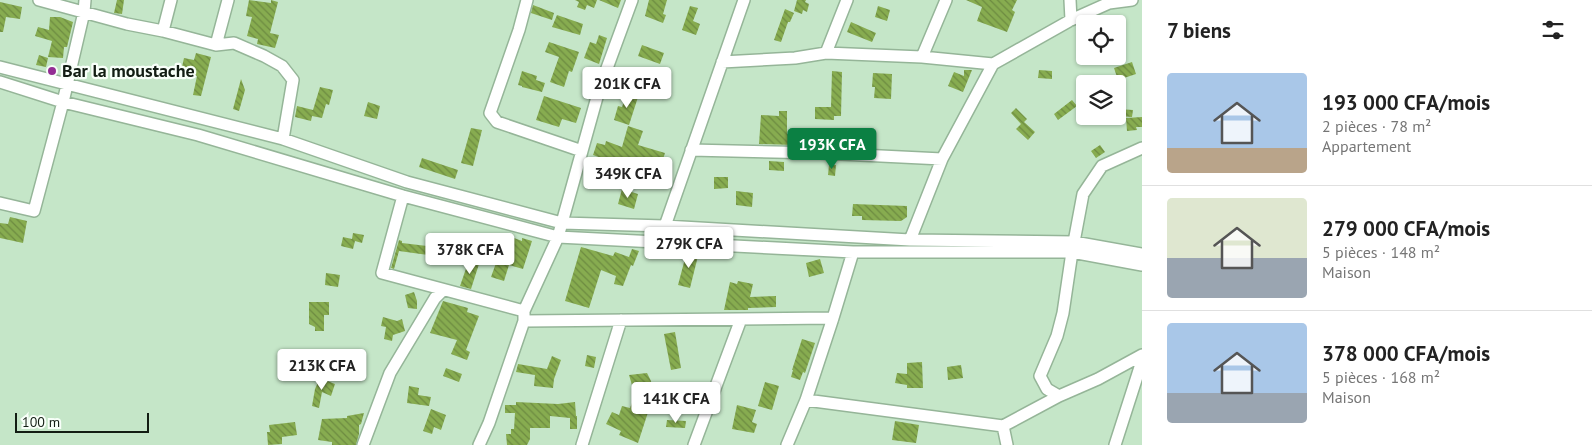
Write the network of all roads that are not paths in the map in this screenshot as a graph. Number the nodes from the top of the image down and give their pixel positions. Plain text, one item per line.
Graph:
1 (39, 0) edge
2 (171, 0) edge
3 (228, 0) edge
4 (527, 0) edge
5 (632, 0) edge
6 (744, 0) edge
7 (847, 0) edge
8 (946, 0) edge
9 (1070, 0) edge
10 (1132, 0) edge
11 (84, 6) edge
12 (1071, 20) junction
13 (163, 31) junction
14 (216, 45) junction
15 (826, 53) junction
16 (922, 57) junction
17 (722, 62) junction
18 (993, 64) junction
19 (0, 67) edge
20 (0, 82) edge
21 (67, 85) junction
22 (63, 102) junction
23 (283, 139) junction
24 (1142, 148) edge
25 (691, 150) junction
26 (582, 151) junction
27 (942, 159) junction
28 (403, 196) junction
29 (0, 203) edge
30 (562, 223) junction
31 (665, 226) junction
32 (558, 237) junction
33 (910, 240) junction
34 (1073, 247) junction
35 (853, 252) junction
36 (1142, 254) edge
37 (1142, 265) edge
38 (443, 290) junction
39 (524, 316) junction
40 (834, 318) junction
41 (741, 319) junction
42 (621, 320) junction
43 (1142, 355) edge
44 (1142, 361) edge
45 (1059, 396) junction
46 (806, 400) junction
47 (1004, 426) junction
48 (363, 445) edge
49 (479, 445) edge
50 (582, 445) edge
51 (694, 445) edge
52 (787, 445) edge
53 (1007, 445) edge
54 (1115, 445) edge

1 - 11 street
2 - 13 street
3 - 14 street
4 - 26 street
5 - 26 street
6 - 17 street
7 - 15 street
8 - 16 street
9 - 12 street
10 - 12 street
11 - 13 street
11 - 21 street
12 - 18 street
13 - 14 street
14 - 23 street
15 - 16 street
15 - 17 street
16 - 18 street
17 - 25 street
18 - 27 street
19 - 21 street
20 - 22 street
21 - 22 street
21 - 23 street
22 - 28 street
22 - 29 street
23 - 30 street
24 - 34 street
25 - 27 street
25 - 31 street
26 - 30 street
27 - 33 street
28 - 32 street
28 - 38 street
30 - 31 street
30 - 32 street
31 - 33 street
32 - 35 street
32 - 39 street
33 - 34 street
34 - 35 street
34 - 36 street
34 - 37 street
34 - 45 street
35 - 40 street
38 - 39 street
38 - 48 street
39 - 42 street
39 - 49 street
40 - 41 street
40 - 46 street
41 - 42 street
41 - 51 street
42 - 50 street
43 - 45 street
44 - 54 street
45 - 47 street
46 - 47 street
46 - 52 street
47 - 53 street

